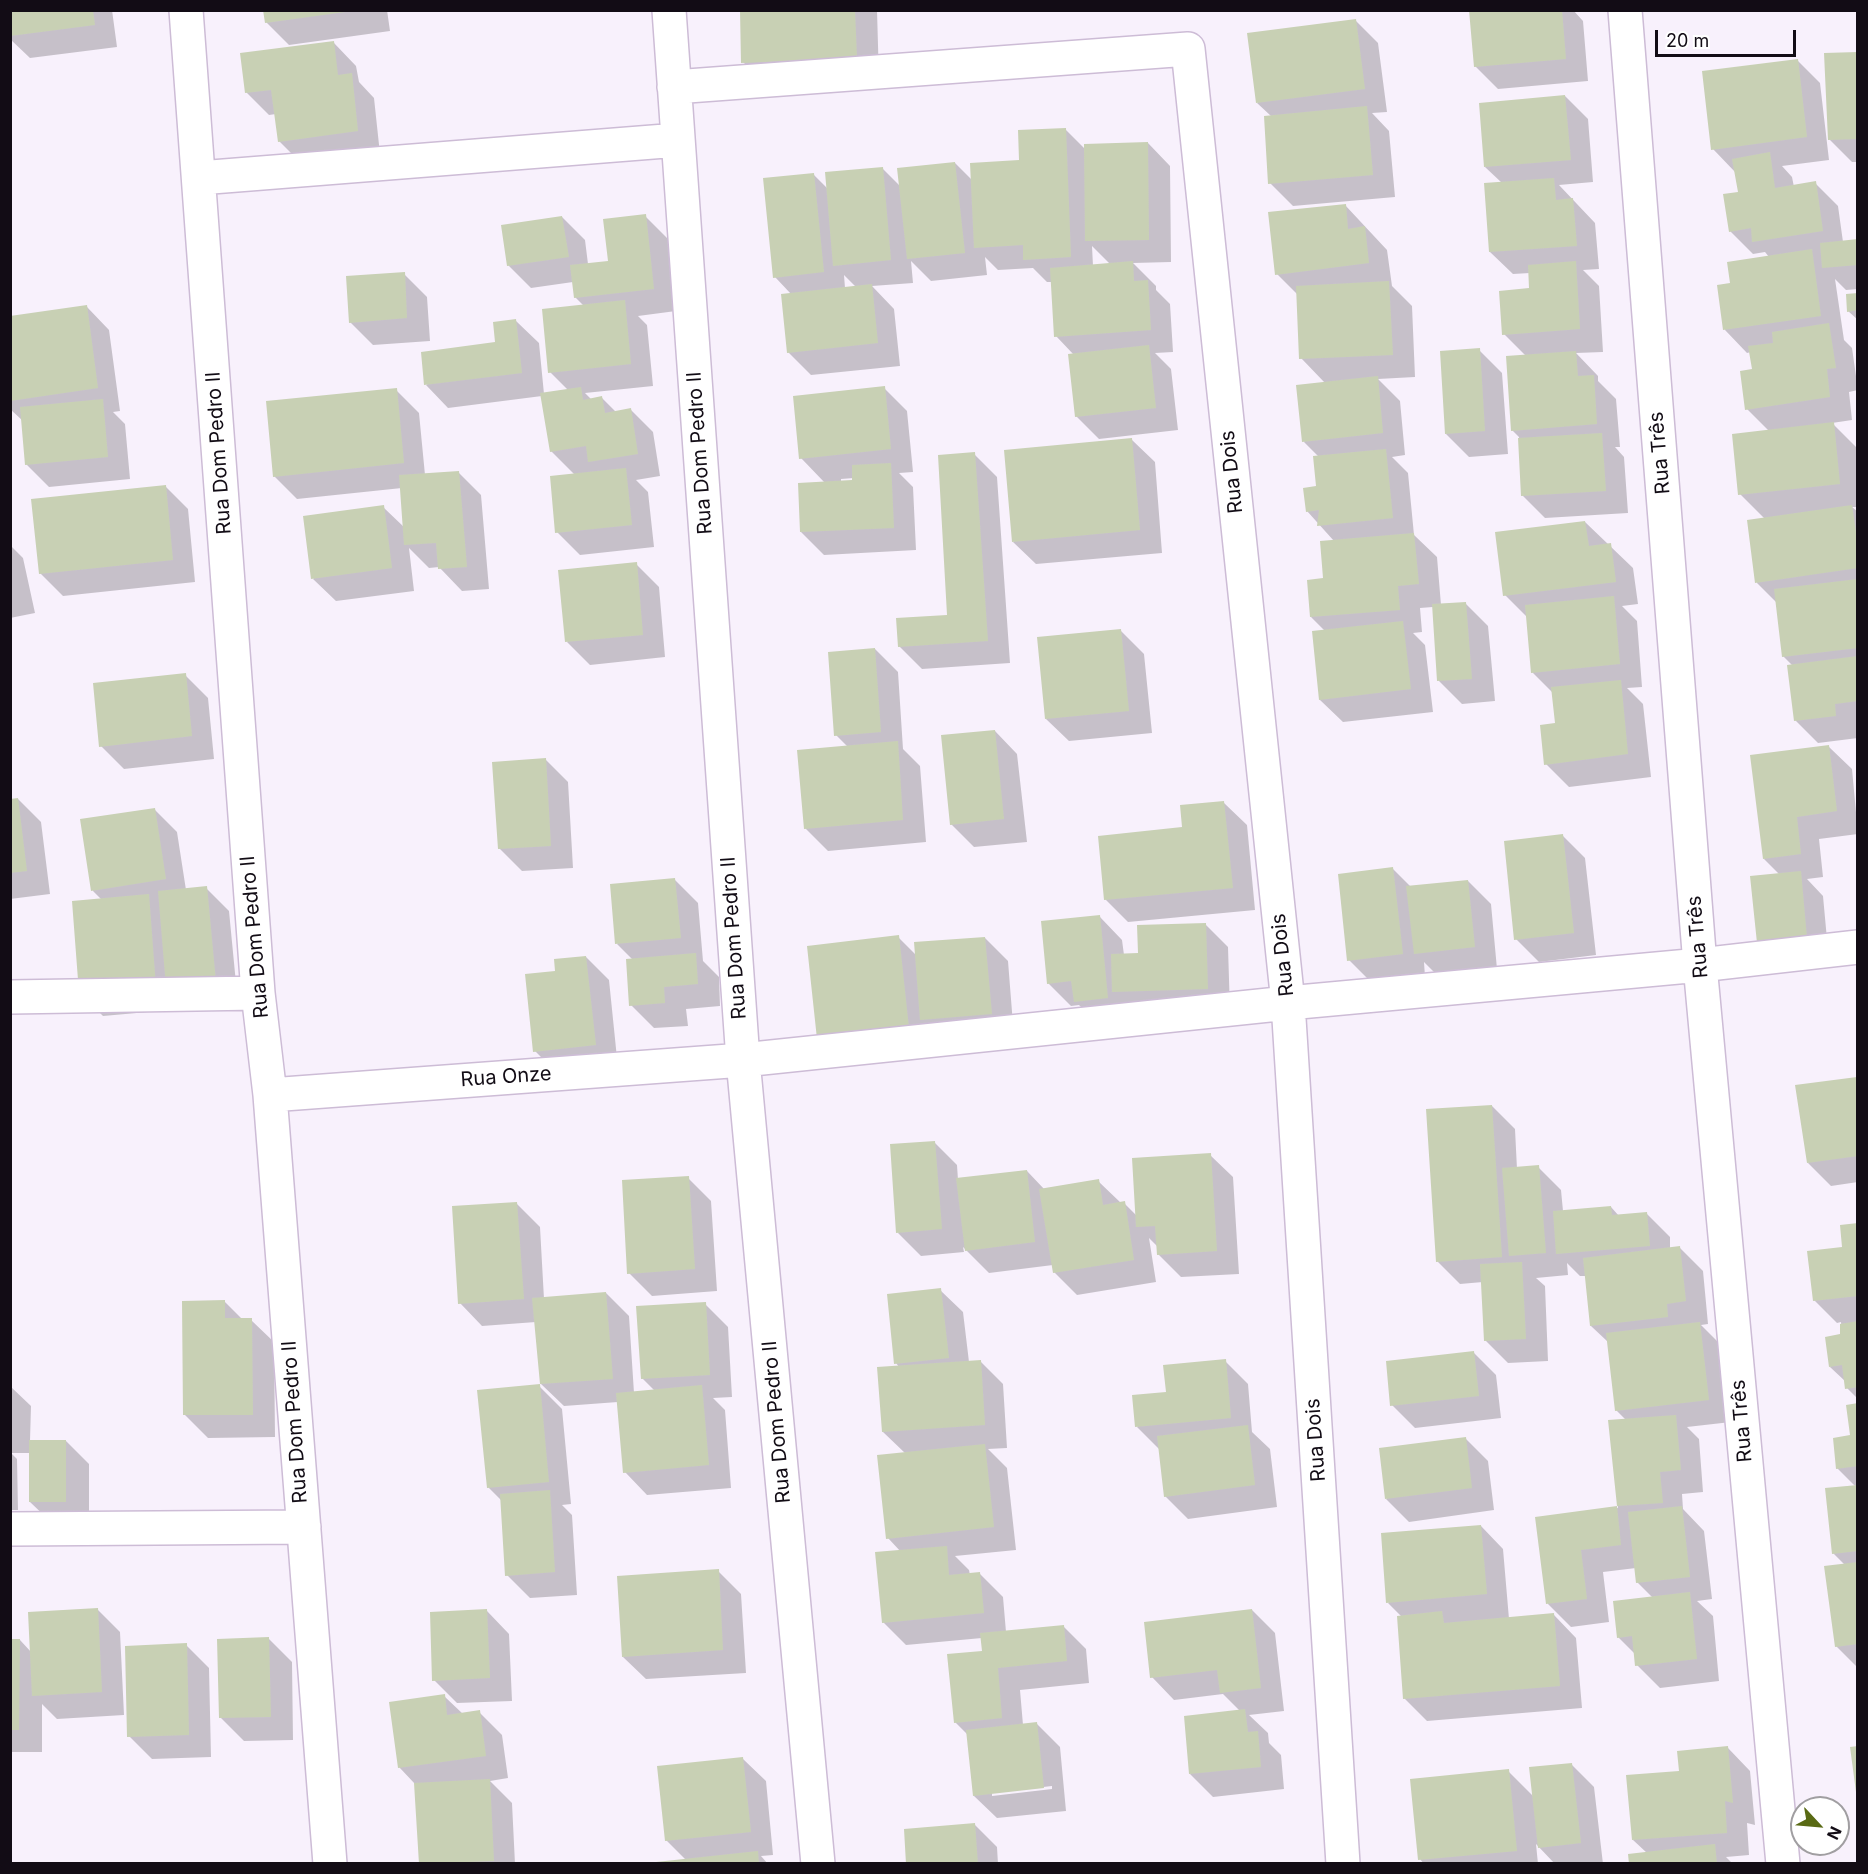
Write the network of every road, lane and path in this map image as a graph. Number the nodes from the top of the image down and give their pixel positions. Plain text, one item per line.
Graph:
1 (186, 10) edge
2 (669, 10) edge
3 (1625, 10) edge
4 (674, 87) junction
5 (678, 140) junction
6 (199, 178) junction
7 (1857, 947) edge
8 (1700, 965) junction
9 (258, 993) junction
10 (10, 997) edge
11 (1288, 1003) junction
12 (743, 1060) junction
13 (270, 1095) junction
14 (304, 1527) junction
15 (10, 1529) edge
16 (330, 1863) edge
17 (818, 1863) edge
18 (1343, 1863) edge
19 (1783, 1863) edge

1 - 6 street, Rua Dom Pedro II
2 - 4 street, Rua Dom Pedro II
3 - 8 street, Rua Três
4 - 5 street, Rua Dom Pedro II
4 - 11 street, Rua Dois
5 - 6 street
5 - 12 street, Rua Dom Pedro II
6 - 9 street, Rua Dom Pedro II
7 - 8 street, Rua Onze
8 - 11 street, Rua Onze
8 - 19 street, Rua Três
9 - 10 street
9 - 13 street, Rua Dom Pedro II
11 - 12 street, Rua Onze
11 - 18 street, Rua Dois
12 - 13 street, Rua Onze
12 - 17 street, Rua Dom Pedro II
13 - 14 street, Rua Dom Pedro II
14 - 15 street
14 - 16 street, Rua Dom Pedro II

